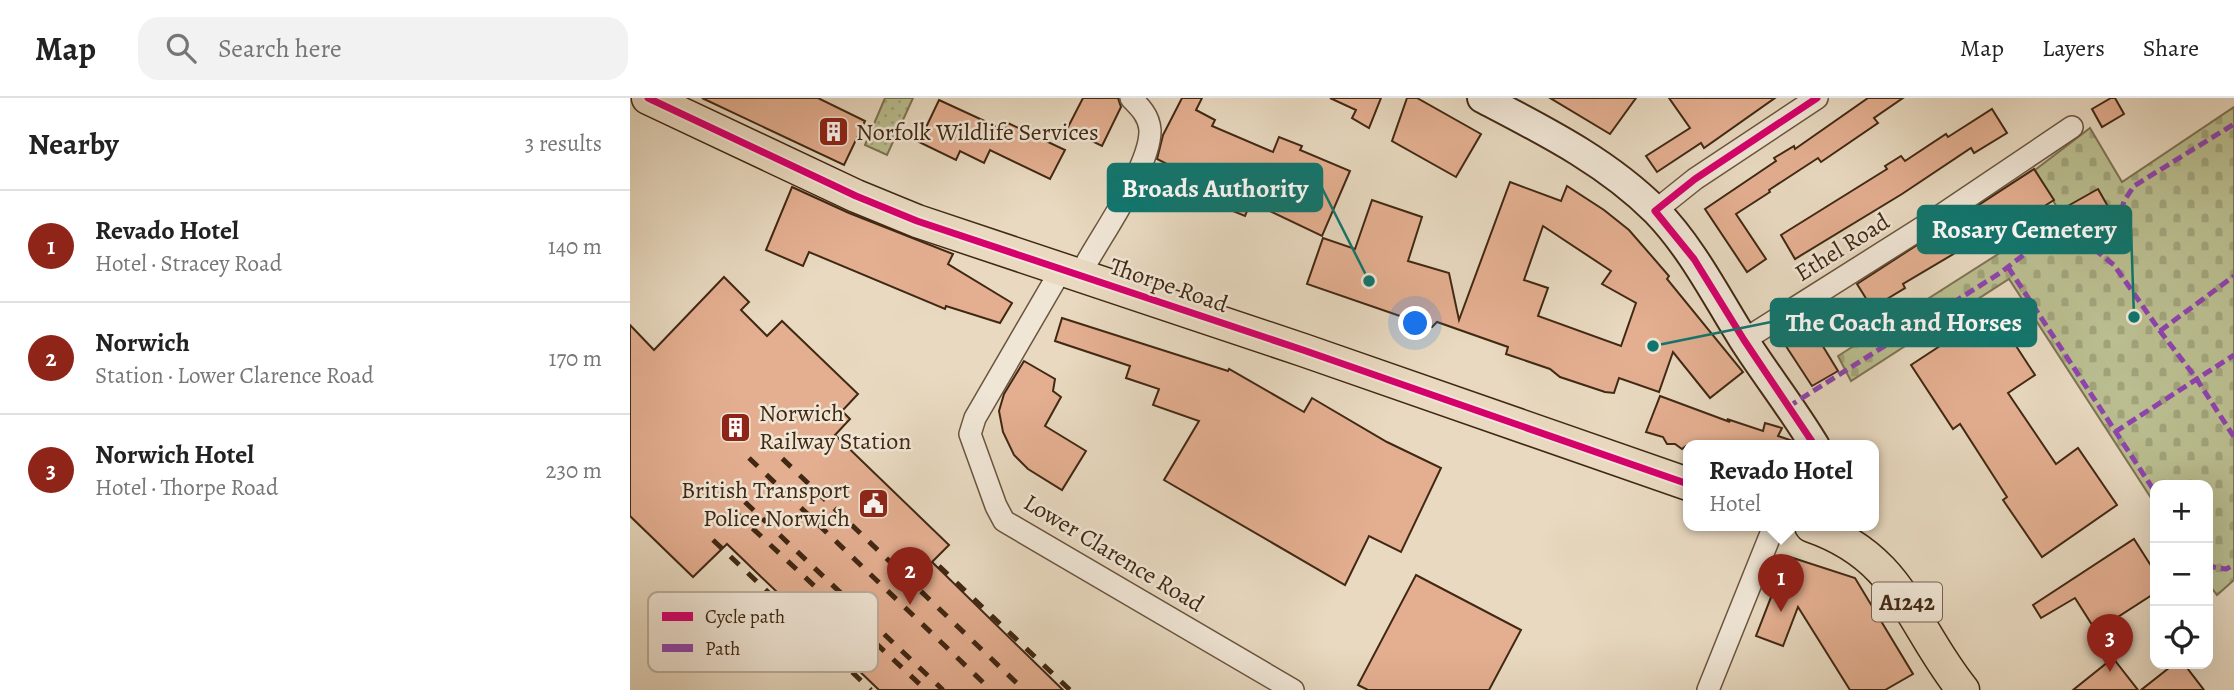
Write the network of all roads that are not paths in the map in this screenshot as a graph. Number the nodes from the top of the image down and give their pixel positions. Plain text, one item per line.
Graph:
1 (648, 98) edge
2 (1131, 98) edge
3 (1482, 98) edge
4 (1817, 98) edge
5 (2072, 127) dead end
6 (1656, 211) junction
7 (1072, 273) junction
8 (1744, 340) junction
9 (1811, 440) edge
10 (1683, 482) edge
11 (1772, 531) edge
12 (1829, 531) edge
13 (1293, 690) edge
14 (1707, 690) edge
15 (1963, 690) edge

1 - 7 main road, Thorpe Road
2 - 7 street
3 - 6 street
4 - 6 street
5 - 8 street, Ethel Road
6 - 8 street
7 - 10 main road, Thorpe Road
7 - 13 street, Lower Clarence Road
8 - 9 street
11 - 14 street
12 - 15 main road, A1242

